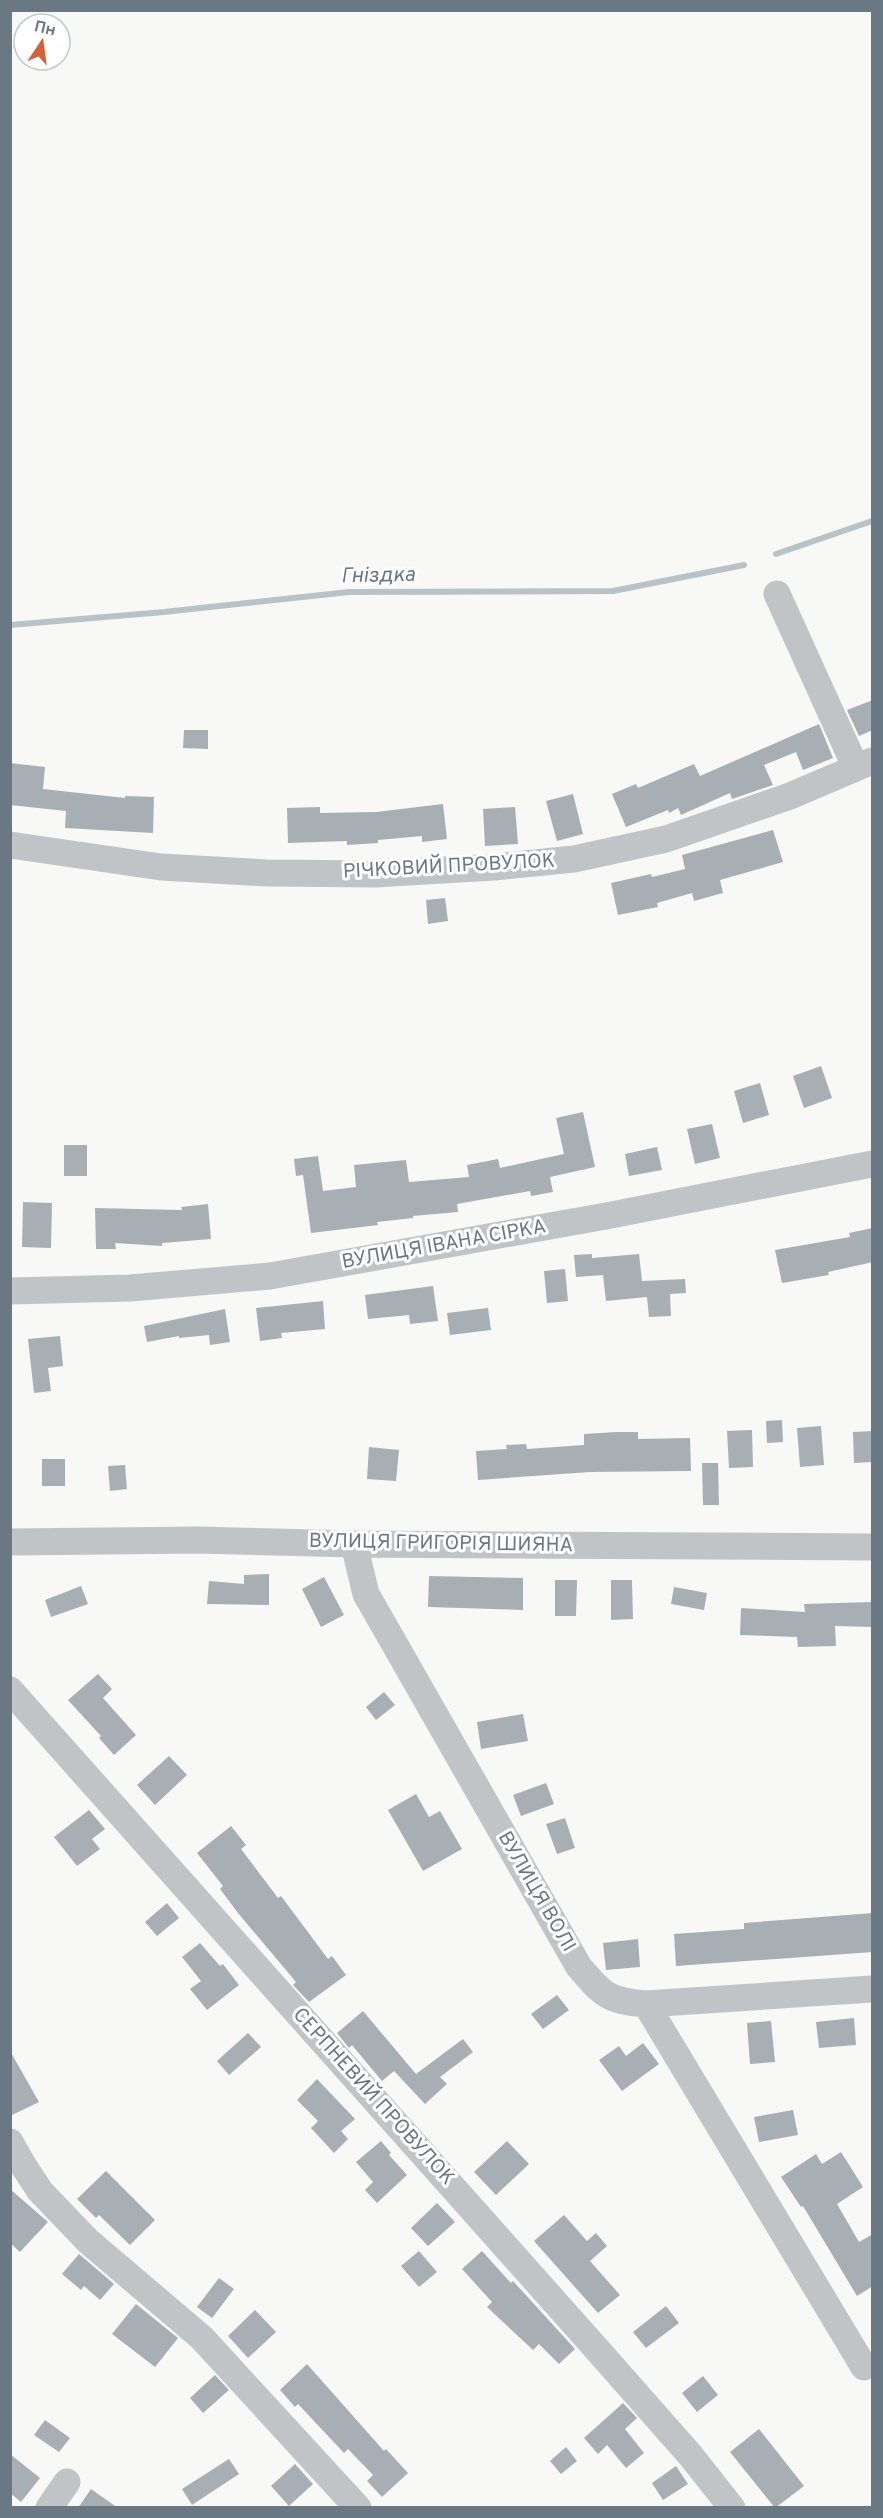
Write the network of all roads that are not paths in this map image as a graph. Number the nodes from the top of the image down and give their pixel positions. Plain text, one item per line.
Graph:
1 (777, 594) dead end
2 (864, 764) edge
3 (10, 845) edge
4 (873, 1164) edge
5 (10, 1292) edge
6 (10, 1542) edge
7 (354, 1544) junction
8 (873, 1547) edge
9 (10, 1690) edge
10 (873, 1989) edge
11 (646, 2004) junction
12 (10, 2142) edge
13 (864, 2367) dead end
14 (68, 2482) dead end
15 (49, 2508) edge
16 (358, 2508) edge
17 (732, 2508) edge

1 - 2 street
2 - 3 street, РІЧКОВИЙ ПРОВУЛОК
4 - 5 street, ВУЛИЦЯ ІВАНА СІРКА
6 - 7 street, ВУЛИЦЯ ГРИГОРІЯ ШИЯНА
7 - 8 street, ВУЛИЦЯ ГРИГОРІЯ ШИЯНА
7 - 11 street, ВУЛИЦЯ ВОЛІ
9 - 17 street, СЕРПНЕВИЙ ПРОВУЛОК
10 - 11 street, ВУЛИЦЯ ВОЛІ
11 - 13 street
12 - 16 street
14 - 15 street

